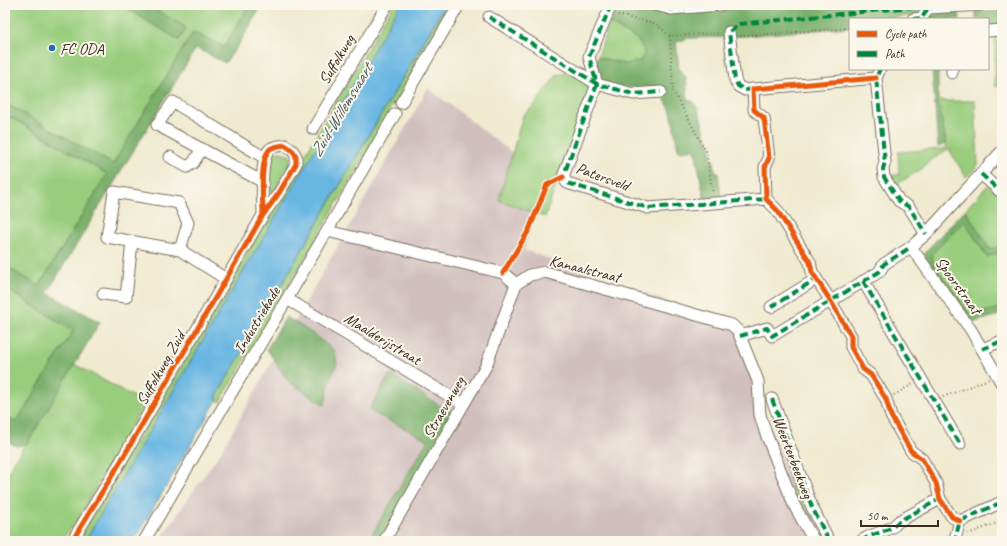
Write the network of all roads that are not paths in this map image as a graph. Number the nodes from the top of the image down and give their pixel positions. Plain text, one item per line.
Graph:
1 (387, 5) edge
2 (460, 5) edge
3 (611, 5) edge
4 (655, 5) edge
5 (720, 5) edge
6 (983, 5) edge
7 (927, 6) edge
8 (489, 17) dead end
9 (922, 18) edge
10 (1002, 30) edge
11 (989, 31) edge
12 (729, 32) dead end
13 (878, 74) edge
14 (596, 84) junction
15 (753, 89) junction
16 (661, 92) road end
17 (401, 103) dead end
18 (395, 114) dead end
19 (313, 129) dead end
20 (202, 149) junction
21 (1002, 151) edge
22 (170, 157) dead end
23 (265, 158) junction
24 (981, 174) junction
25 (263, 182) junction
26 (1002, 193) edge
27 (766, 199) junction
28 (263, 215) junction
29 (327, 231) junction
30 (926, 234) junction
31 (132, 242) junction
32 (911, 247) junction
33 (180, 250) junction
34 (226, 279) junction
35 (816, 279) junction
36 (863, 281) junction
37 (516, 284) junction
38 (103, 294) dead end
39 (287, 299) junction
40 (830, 300) junction
41 (771, 307) dead end
42 (740, 336) junction
43 (1002, 341) edge
44 (982, 349) junction
45 (1000, 380) edge
46 (772, 399) dead end
47 (463, 404) junction
48 (960, 444) dead end
49 (940, 499) junction
50 (1002, 502) edge
51 (960, 521) junction
52 (953, 540) edge
53 (72, 541) edge
54 (144, 541) edge
55 (384, 541) edge
56 (814, 541) edge
57 (829, 541) edge
58 (861, 541) edge

1 - 19 street, Suffolkweg
2 - 17 street
3 - 14 street
4 - 5 street
6 - 7 street
7 - 9 street
8 - 14 street
10 - 11 street
12 - 15 street
13 - 15 street
13 - 30 street
14 - 16 street
14 - 27 street, Patersveld
15 - 27 street
18 - 29 street, Industriekade
20 - 22 street
20 - 23 street
20 - 25 street
21 - 24 street
23 - 25 street
23 - 28 street, Suffolkweg Zuid
24 - 26 street
24 - 30 street
25 - 28 street
27 - 35 street
28 - 34 street, Suffolkweg Zuid
29 - 37 street
29 - 39 street, Industriekade
30 - 32 street
31 - 33 street
31 - 33 street
31 - 38 street
32 - 36 street
32 - 44 street, Spoorstraat
33 - 34 street
34 - 53 street, Suffolkweg Zuid
35 - 40 street
35 - 41 street
36 - 40 street
36 - 48 street
37 - 42 street, Kanaalstraat
37 - 47 street, Straevenweg
39 - 47 street, Maalderijstraat
39 - 54 street, Industriekade
40 - 42 street
40 - 49 street
42 - 56 street, Weerterbeekweg
43 - 44 street
44 - 45 street, Spoorstraat
46 - 57 street
47 - 55 street, Straevenweg
49 - 51 street
49 - 58 street
50 - 51 street
51 - 52 street

